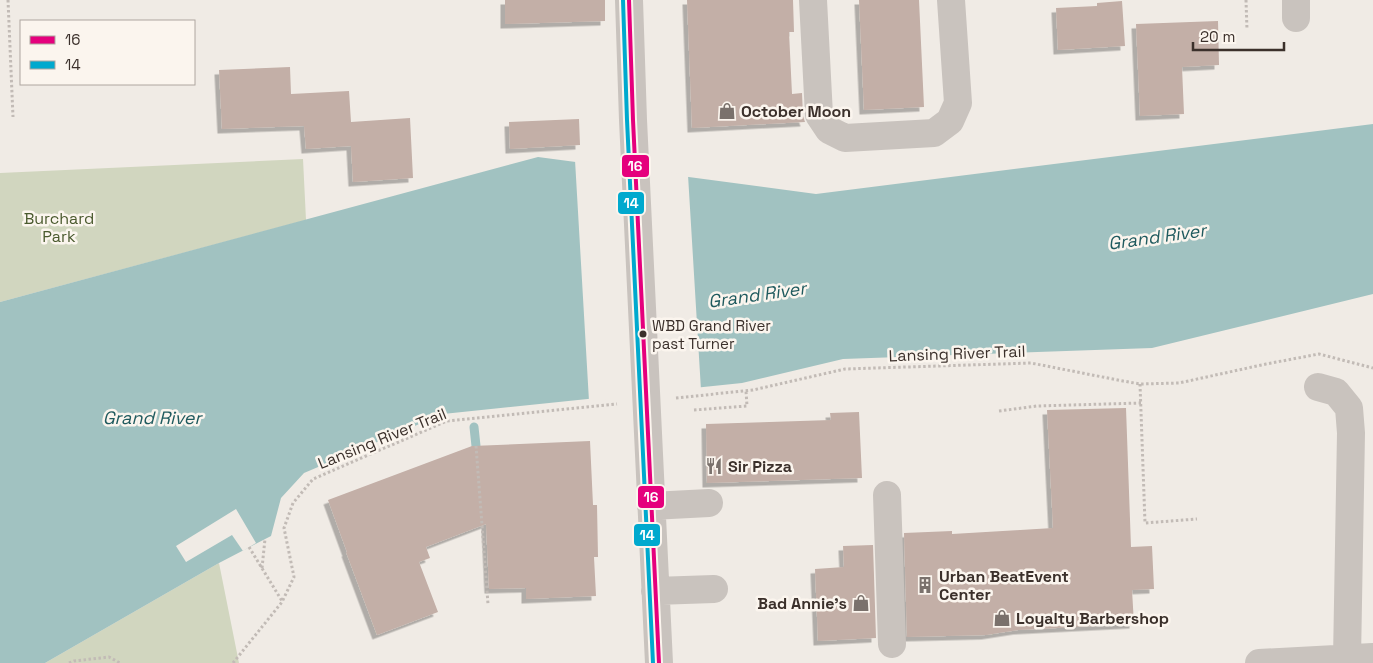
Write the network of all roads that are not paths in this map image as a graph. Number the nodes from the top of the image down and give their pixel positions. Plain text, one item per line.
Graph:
1 (629, 0) edge
2 (813, 0) edge
3 (951, 0) edge
4 (1318, 387) dead end
5 (1361, 476) edge
6 (651, 494) junction
7 (887, 495) dead end
8 (709, 503) dead end
9 (714, 589) dead end
10 (655, 591) junction
11 (892, 644) dead end
12 (1360, 658) edge
13 (658, 663) edge
14 (1259, 663) edge

1 - 6 street
2 - 3 street
4 - 5 street
5 - 12 street
6 - 8 street
6 - 10 street
7 - 11 street
9 - 10 street
10 - 13 street
12 - 14 street

